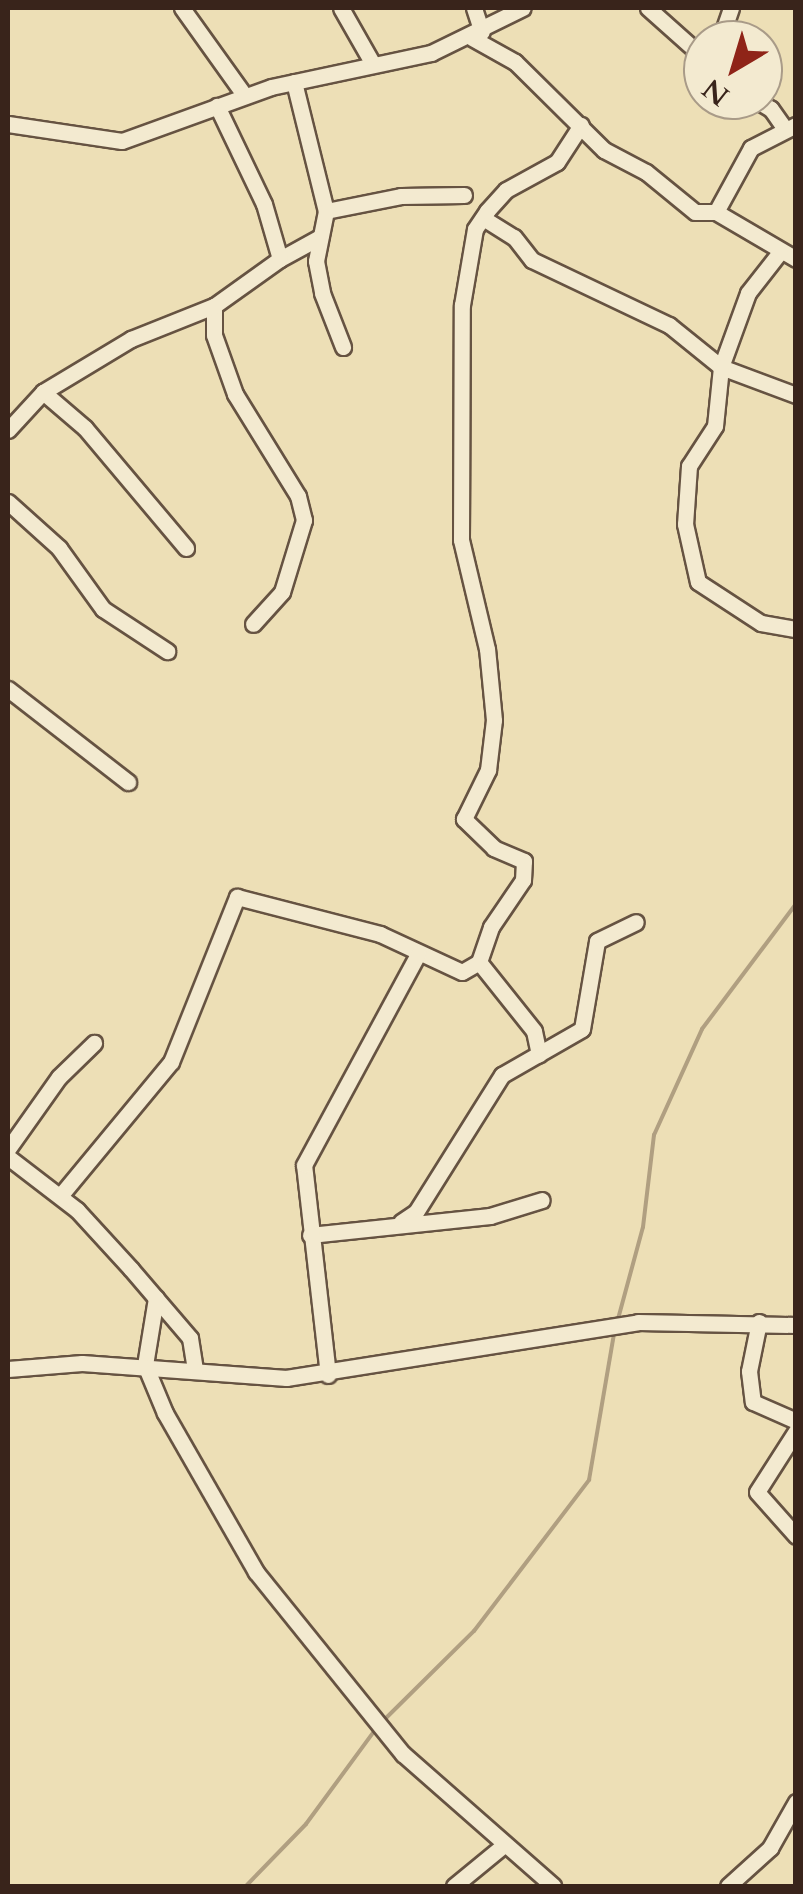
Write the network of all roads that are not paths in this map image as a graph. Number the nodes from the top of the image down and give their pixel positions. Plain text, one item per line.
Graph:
1 (182, 8) edge
2 (341, 8) edge
3 (474, 8) edge
4 (523, 8) edge
5 (648, 8) edge
6 (486, 35) junction
7 (683, 39) edge
8 (372, 64) junction
9 (294, 82) junction
10 (245, 96) junction
11 (217, 106) junction
12 (8, 124) edge
13 (582, 125) junction
14 (790, 127) edge
15 (464, 195) dead end
16 (326, 211) junction
17 (716, 212) junction
18 (483, 218) junction
19 (320, 238) junction
20 (788, 256) edge
21 (280, 259) junction
22 (214, 306) junction
23 (343, 347) dead end
24 (720, 366) junction
25 (44, 392) junction
26 (796, 396) edge
27 (8, 430) edge
28 (8, 502) edge
29 (186, 548) dead end
30 (253, 624) dead end
31 (796, 628) edge
32 (166, 651) dead end
33 (8, 689) edge
34 (128, 782) dead end
35 (636, 922) dead end
36 (418, 954) junction
37 (479, 962) junction
38 (94, 1043) dead end
39 (539, 1054) junction
40 (8, 1149) edge
41 (8, 1157) edge
42 (60, 1196) junction
43 (542, 1200) dead end
44 (401, 1222) junction
45 (310, 1235) junction
46 (156, 1298) junction
47 (759, 1322) junction
48 (796, 1325) edge
49 (145, 1365) junction
50 (8, 1369) edge
51 (195, 1371) junction
52 (328, 1375) junction
53 (796, 1421) edge
54 (796, 1431) edge
55 (796, 1536) edge
56 (796, 1802) edge
57 (504, 1844) junction
58 (454, 1886) edge
59 (553, 1886) edge
60 (728, 1886) edge

1 - 10 street
2 - 8 street
3 - 6 street
4 - 6 street
5 - 7 street
6 - 8 street
6 - 13 street
8 - 9 street
9 - 10 street
9 - 16 street
10 - 11 street
11 - 12 street
11 - 21 street
13 - 17 street
13 - 18 street
14 - 17 street
15 - 16 street
16 - 19 street
17 - 20 street
18 - 24 street
18 - 37 street
19 - 21 street
19 - 23 street
20 - 24 street
21 - 22 street
22 - 25 street
22 - 30 street
24 - 26 street
24 - 31 street
25 - 27 street
25 - 29 street
28 - 32 street
33 - 34 street
35 - 39 street
36 - 37 street
36 - 42 street
36 - 45 street
37 - 39 street
38 - 40 street
39 - 44 street
41 - 42 street
42 - 46 street
43 - 44 street
44 - 45 street
45 - 52 street
46 - 49 street
46 - 51 street
47 - 48 street
47 - 52 street
47 - 53 street
49 - 50 street
49 - 51 street
49 - 57 street
51 - 52 street
54 - 55 street
56 - 60 street
57 - 58 street
57 - 59 street

